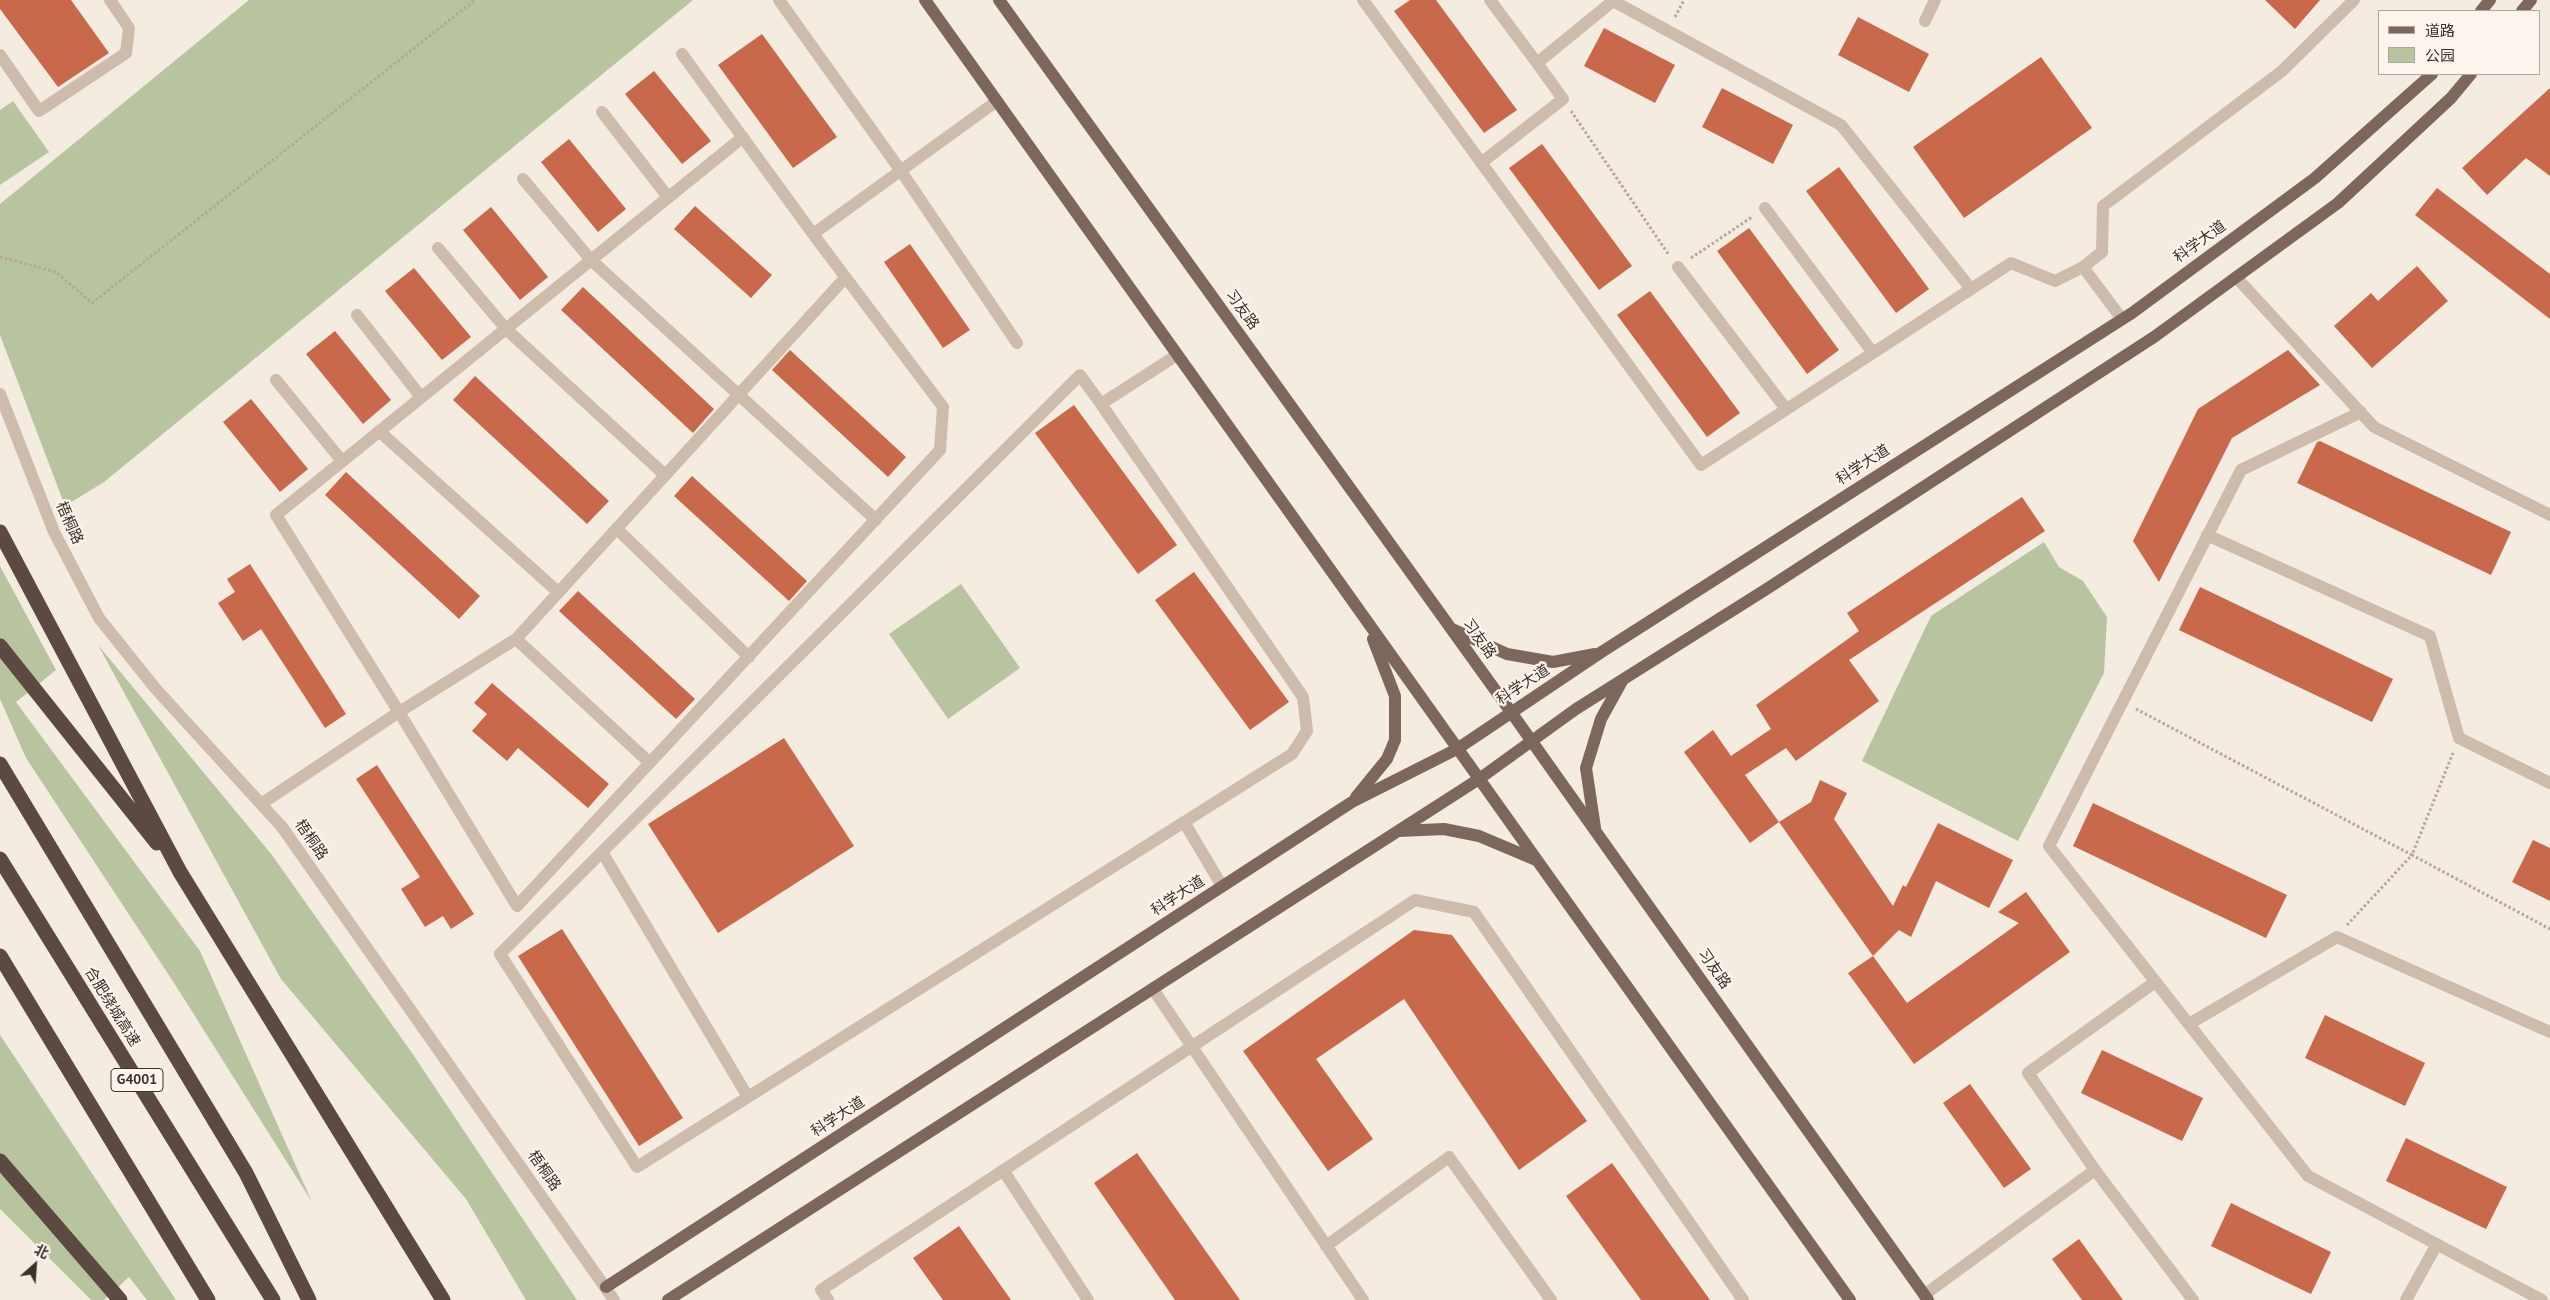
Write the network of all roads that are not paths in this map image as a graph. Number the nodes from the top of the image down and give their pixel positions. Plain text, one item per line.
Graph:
1 (110, 0) edge
2 (779, 0) edge
3 (925, 0) edge
4 (999, 0) edge
5 (1363, 0) edge
6 (1490, 0) edge
7 (1935, 0) edge
8 (2354, 0) edge
9 (2490, 0) edge
10 (2531, 0) edge
11 (2482, 10) edge
12 (2523, 10) edge
13 (1925, 21) dead end
14 (682, 54) dead end
15 (0, 55) edge
16 (1537, 62) junction
17 (2431, 75) edge
18 (2470, 75) edge
19 (997, 101) junction
20 (602, 112) dead end
21 (742, 138) junction
22 (1481, 163) junction
23 (901, 171) junction
24 (523, 180) dead end
25 (668, 197) junction
26 (1765, 208) road end
27 (813, 234) junction
28 (438, 248) dead end
29 (591, 260) junction
30 (1678, 267) road end
31 (2083, 267) junction
32 (845, 278) junction
33 (2236, 278) junction
34 (1971, 289) junction
35 (357, 314) dead end
36 (2122, 318) junction
37 (506, 329) junction
38 (1017, 343) dead end
39 (1873, 353) junction
40 (1177, 355) junction
41 (276, 380) dead end
42 (0, 394) edge
43 (739, 394) junction
44 (421, 397) junction
45 (1100, 404) junction
46 (1786, 409) junction
47 (2360, 412) junction
48 (379, 431) junction
49 (342, 461) junction
50 (665, 475) junction
51 (2550, 515) edge
52 (876, 520) junction
53 (617, 529) junction
54 (0, 532) edge
55 (2207, 535) junction
56 (558, 592) junction
57 (1366, 620) junction
58 (1452, 629) junction
59 (516, 639) junction
60 (0, 646) edge
61 (1600, 654) junction
62 (749, 657) junction
63 (1624, 678) junction
64 (399, 712) junction
65 (1511, 712) junction
66 (1532, 742) junction
67 (1457, 749) junction
68 (650, 763) junction
69 (0, 764) edge
70 (1479, 779) junction
71 (2550, 782) edge
72 (1352, 802) junction
73 (261, 804) junction
74 (1184, 822) junction
75 (1596, 830) junction
76 (1399, 831) junction
77 (602, 852) junction
78 (0, 859) edge
79 (1536, 860) junction
80 (180, 872) junction
81 (1222, 886) junction
82 (0, 956) edge
83 (2155, 982) junction
84 (1153, 989) junction
85 (2189, 1024) junction
86 (2550, 1032) edge
87 (1192, 1047) junction
88 (748, 1097) junction
89 (0, 1161) edge
90 (1003, 1170) junction
91 (2095, 1170) junction
92 (2437, 1244) junction
93 (1326, 1246) junction
94 (606, 1287) junction
95 (1926, 1298) edge
96 (120, 1300) edge
97 (208, 1300) edge
98 (273, 1300) edge
99 (309, 1300) edge
100 (443, 1300) edge
101 (614, 1300) edge
102 (668, 1300) edge
103 (828, 1300) edge
104 (1088, 1300) edge
105 (1362, 1300) edge
106 (1551, 1300) edge
107 (1743, 1300) edge
108 (1850, 1300) edge
109 (2193, 1300) edge
110 (2406, 1300) edge
111 (2542, 1300) edge

1 - 15 street
2 - 23 street
3 - 19 main road
4 - 58 main road, 习友路
5 - 22 street
6 - 16 street
7 - 13 street
8 - 31 street
9 - 11 main road
10 - 12 main road
14 - 21 street
16 - 22 street
16 - 34 street
17 - 36 main road, 科学大道
18 - 33 main road
19 - 23 street
19 - 40 main road
20 - 25 street
21 - 25 street
21 - 27 street
22 - 46 street
23 - 27 street
23 - 38 street
24 - 29 street
25 - 29 street
26 - 39 street
27 - 32 street
28 - 37 street
29 - 37 street
29 - 43 street
30 - 46 street
31 - 34 street
31 - 36 street
32 - 43 street
32 - 52 street
33 - 47 street
33 - 63 main road
34 - 39 street
35 - 44 street
36 - 61 main road, 科学大道
37 - 44 street
37 - 50 street
39 - 46 street
40 - 45 street
40 - 57 main road
41 - 49 street
42 - 73 street, 梧桐路
43 - 50 street
43 - 52 street
44 - 48 street
45 - 74 street
45 - 77 street
47 - 51 street
47 - 55 street
48 - 49 street
48 - 56 street
49 - 64 street
50 - 53 street
52 - 62 street
53 - 56 street
53 - 62 street
54 - 80 highway
55 - 71 street
55 - 83 street
56 - 59 street
57 - 67 main road
57 - 72 main road
58 - 61 main road
58 - 65 main road, 习友路
59 - 64 street
59 - 68 street
60 - 80 highway
61 - 65 main road, 科学大道
62 - 68 street
63 - 66 main road
63 - 75 main road
64 - 68 street
64 - 73 street
65 - 66 main road, 习友路
65 - 67 main road, 科学大道
66 - 70 main road
66 - 75 main road, 习友路
67 - 70 main road
67 - 72 main road, 科学大道
69 - 99 highway
70 - 76 main road
70 - 79 main road
72 - 81 main road, 科学大道
73 - 94 street, 梧桐路
74 - 81 street
74 - 88 street
75 - 95 main road, 习友路
76 - 79 main road
76 - 84 main road
77 - 88 street
77 - 88 street
78 - 98 highway, 合肥绕城高速 / G4001
79 - 108 main road
80 - 100 highway
81 - 94 main road, 科学大道
82 - 97 highway
83 - 85 street
83 - 91 street
84 - 87 street
84 - 102 main road
85 - 86 street
85 - 92 street
87 - 90 street
87 - 93 street
87 - 107 street
89 - 96 highway
90 - 103 street
90 - 104 street
91 - 95 street
91 - 109 street
92 - 110 street
92 - 111 street
93 - 105 street
93 - 106 street
94 - 101 street, 梧桐路

